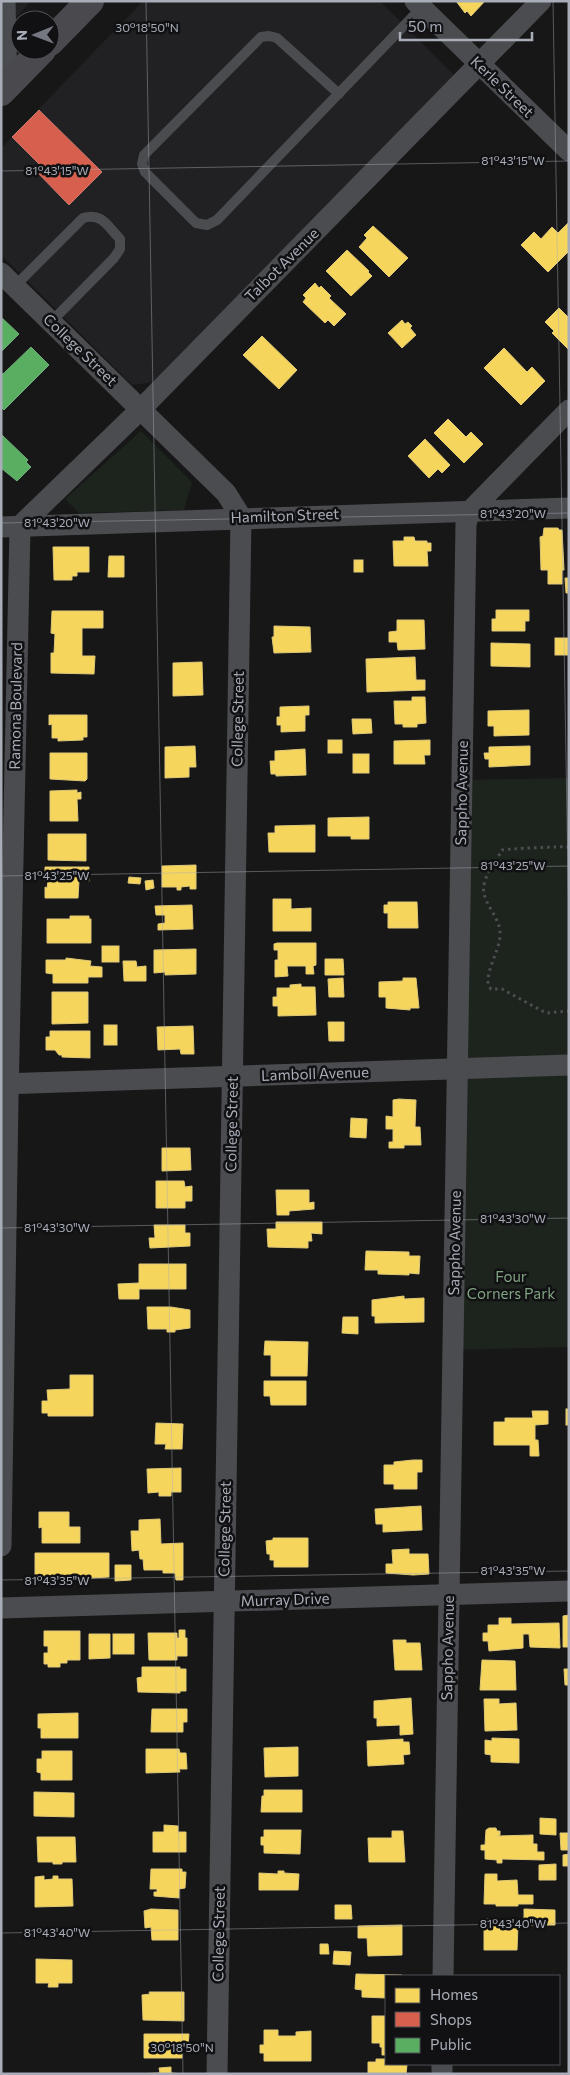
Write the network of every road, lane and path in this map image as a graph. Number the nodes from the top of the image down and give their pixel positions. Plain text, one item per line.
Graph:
1 (5, 1) edge
2 (90, 1) edge
3 (541, 1) edge
4 (418, 4) edge
5 (60, 32) edge
6 (32, 60) edge
7 (478, 64) junction
8 (4, 89) edge
9 (339, 94) junction
10 (569, 151) edge
11 (8, 279) edge
12 (51, 322) junction
13 (141, 409) junction
14 (569, 410) edge
15 (569, 508) edge
16 (470, 511) junction
17 (241, 517) junction
18 (10, 527) edge
19 (569, 847) edge
20 (569, 1011) edge
21 (569, 1065) edge
22 (458, 1069) junction
23 (233, 1077) junction
24 (5, 1084) edge
25 (1, 1546) edge
26 (569, 1591) edge
27 (449, 1594) junction
28 (224, 1602) junction
29 (1, 1608) edge
30 (444, 1975) edge
31 (217, 2074) edge

1 - 8 street
2 - 5 main road
3 - 7 street, Talbot Avenue
4 - 7 street, Kerle Street
4 - 9 lane
6 - 8 main road
7 - 10 street, Kerle Street
7 - 13 street, Talbot Avenue
9 - 9 lane
11 - 12 street, College Street
11 - 12 lane
12 - 13 street, College Street
13 - 17 street, College Street
13 - 18 street, Talbot Avenue
14 - 16 street
15 - 16 street, Hamilton Street
16 - 17 street, Hamilton Street
16 - 22 street, Sappho Avenue
17 - 18 street, Hamilton Street
17 - 23 street, College Street
18 - 24 street, Ramona Boulevard
19 - 20 path
21 - 22 street, Lamboll Avenue
22 - 23 street, Lamboll Avenue
22 - 27 street, Sappho Avenue
23 - 24 street, Lamboll Avenue
23 - 28 street, College Street
24 - 25 street, Ramona Boulevard
26 - 27 street, Murray Drive
27 - 28 street, Murray Drive
27 - 30 street, Sappho Avenue
28 - 29 street, Murray Drive
28 - 31 street, College Street

